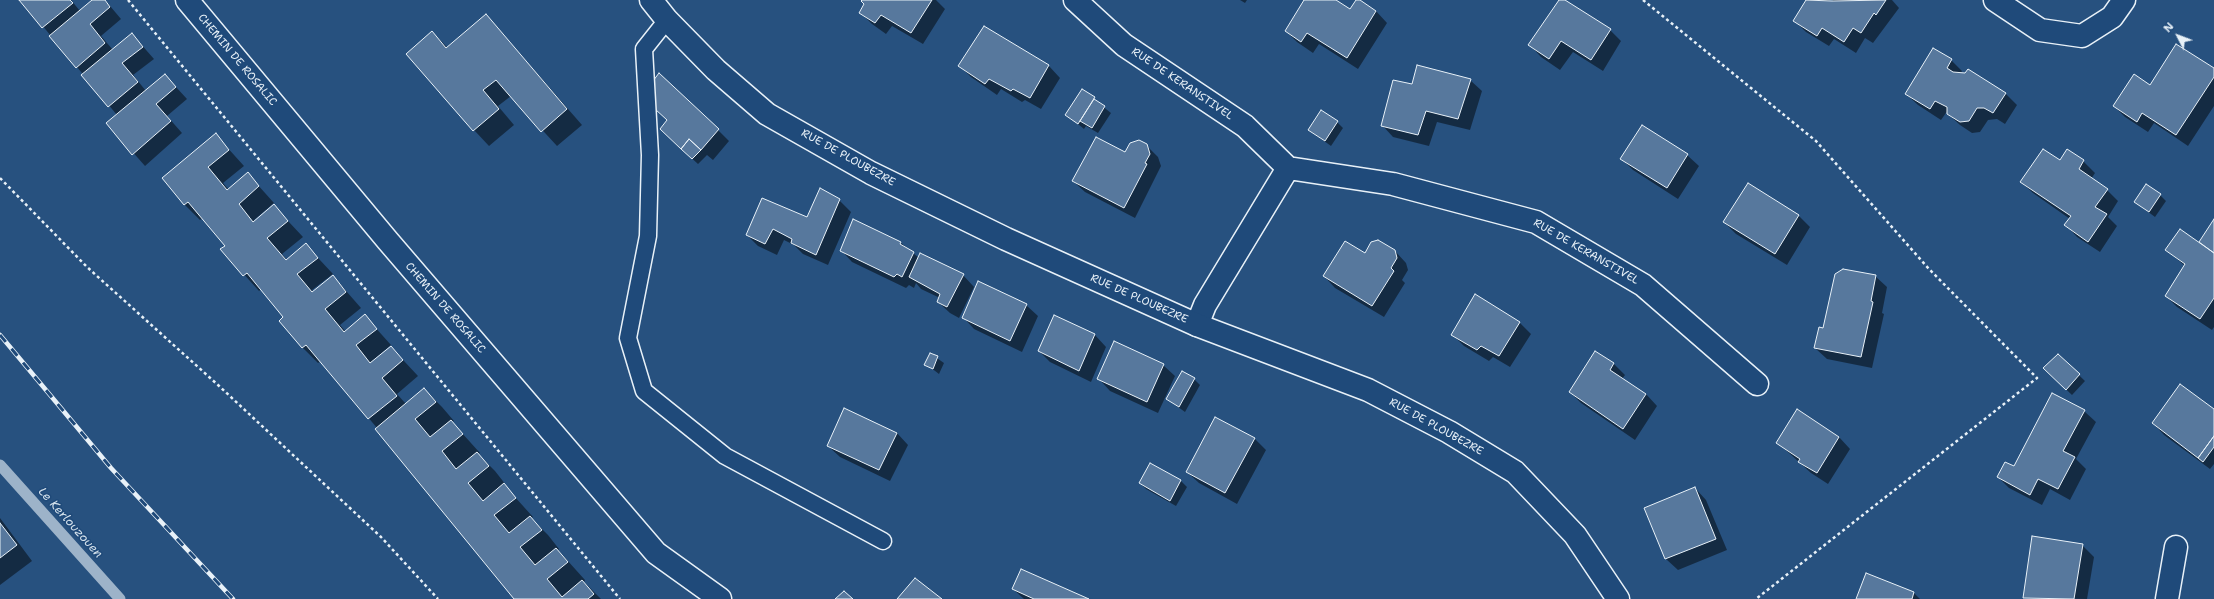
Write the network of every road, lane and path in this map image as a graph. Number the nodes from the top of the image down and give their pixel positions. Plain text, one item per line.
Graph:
1 (128, 0) edge
2 (187, 0) edge
3 (651, 0) edge
4 (1075, 0) edge
5 (1643, 0) edge
6 (1995, 0) edge
7 (2124, 0) edge
8 (667, 20) junction
9 (1288, 168) junction
10 (0, 178) edge
11 (1196, 325) junction
12 (1757, 384) dead end
13 (883, 541) dead end
14 (2176, 547) dead end
15 (438, 599) edge
16 (620, 599) edge
17 (720, 599) edge
18 (1618, 599) edge
19 (1756, 599) edge
20 (2167, 599) edge

1 - 16 path
2 - 17 street, CHEMIN DE ROSALIC
3 - 8 street, RUE DE PLOUBEZRE
4 - 9 street, RUE DE KERANSTIVEL
5 - 19 path
6 - 7 street
8 - 11 street, RUE DE PLOUBEZRE
8 - 13 lane
9 - 11 street
9 - 12 street, RUE DE KERANSTIVEL
10 - 15 path
11 - 18 street, RUE DE PLOUBEZRE
14 - 20 street

